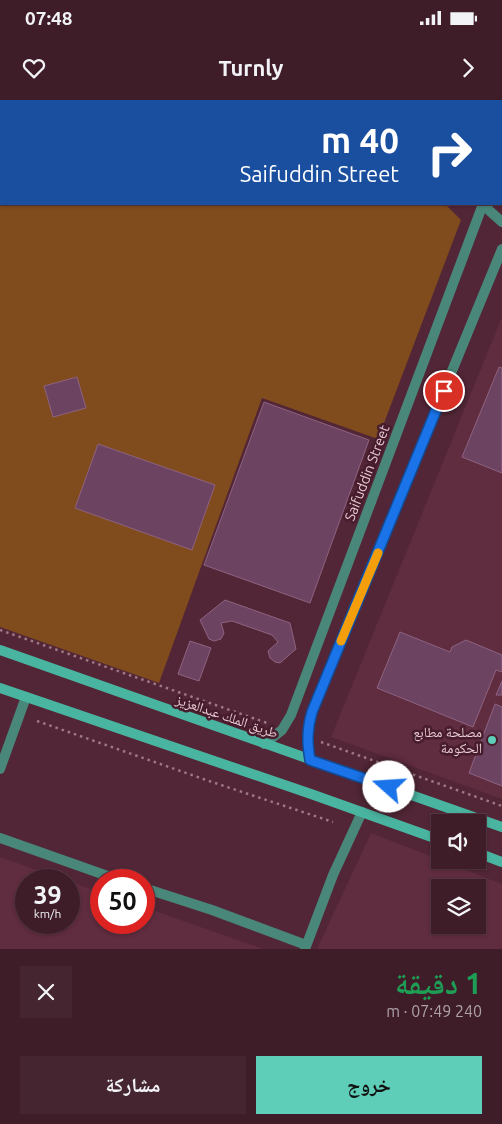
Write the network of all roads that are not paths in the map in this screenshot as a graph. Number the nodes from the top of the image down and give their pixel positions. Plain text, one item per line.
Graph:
1 (482, 205) edge
2 (483, 205) edge
3 (501, 220) edge
4 (502, 248) edge
5 (0, 650) edge
6 (0, 688) edge
7 (26, 698) junction
8 (264, 744) junction
9 (310, 760) junction
10 (0, 769) edge
11 (362, 812) junction
12 (502, 827) edge
13 (431, 837) edge
14 (0, 838) edge
15 (486, 857) edge
16 (502, 862) edge
17 (90, 870) edge
18 (155, 892) edge
19 (305, 947) edge

1 - 8 street, Saifuddin Street
2 - 3 street
4 - 9 street
5 - 8 main road, طريق الملك عبدالعزيز
6 - 7 main road
7 - 10 street
7 - 11 main road
8 - 9 main road, طريق الملك عبدالعزيز
9 - 12 main road, طريق الملك عبدالعزيز
11 - 13 main road
11 - 19 street
14 - 17 street
15 - 16 main road
18 - 19 street

